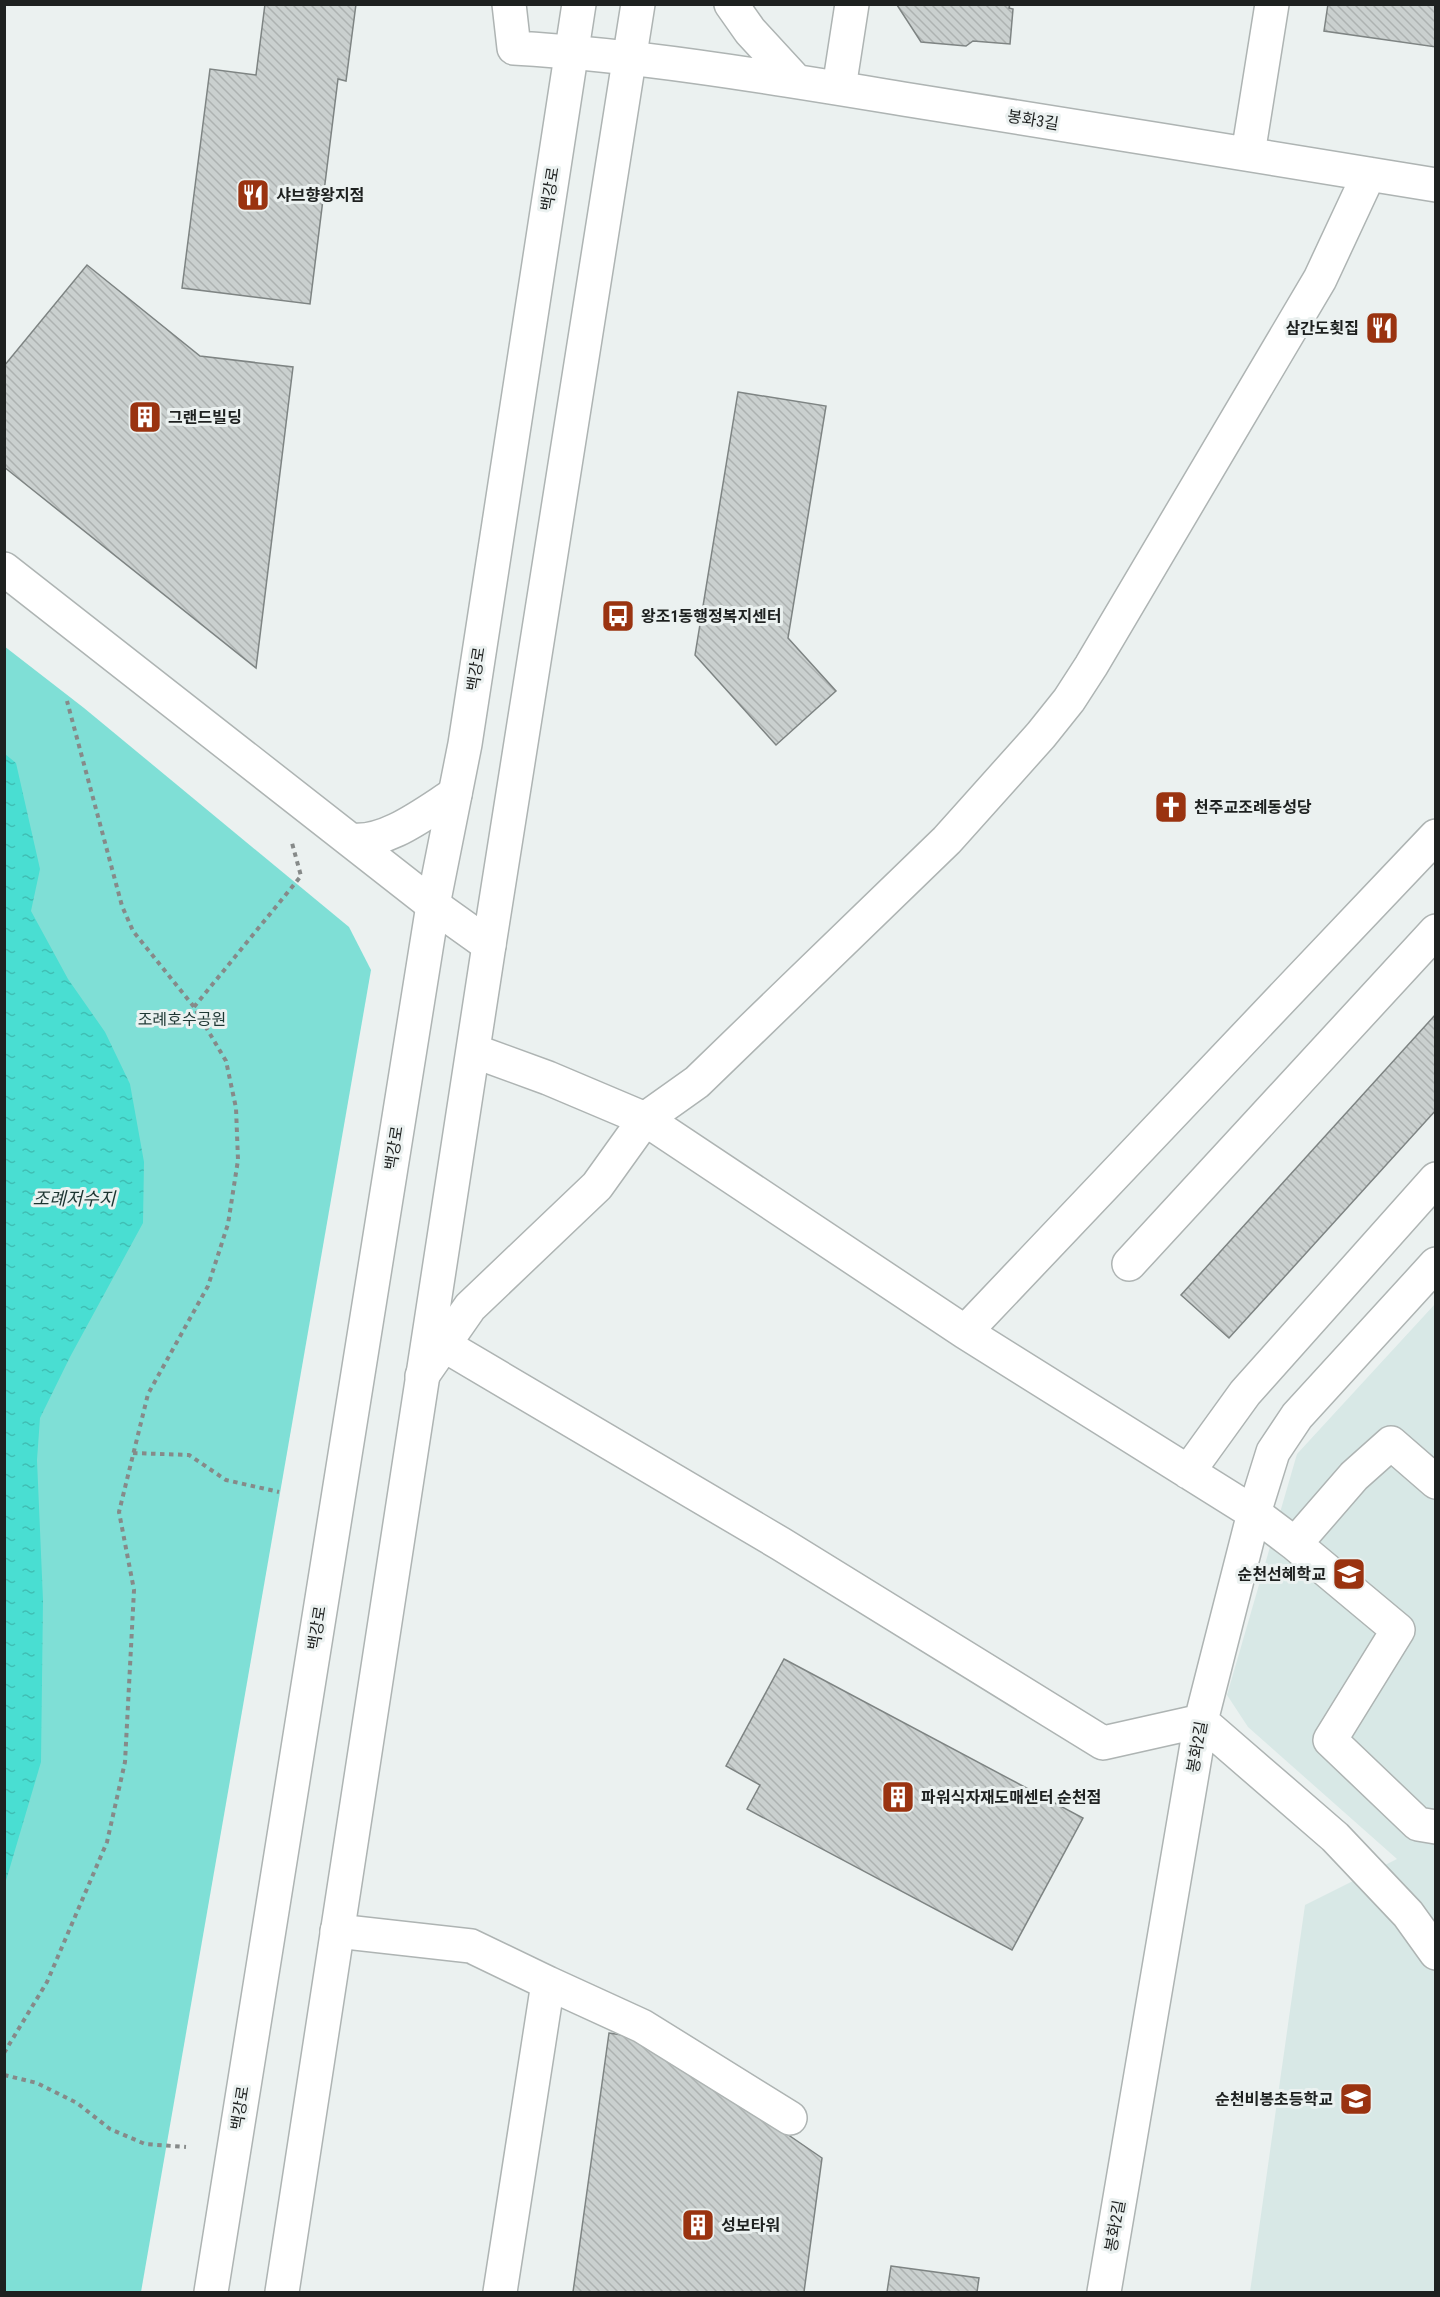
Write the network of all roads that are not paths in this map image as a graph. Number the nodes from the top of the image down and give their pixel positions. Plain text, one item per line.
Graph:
1 (509, 4) edge
2 (579, 4) edge
3 (638, 4) edge
4 (731, 4) edge
5 (852, 4) edge
6 (1272, 4) edge
7 (572, 52) junction
8 (631, 58) junction
9 (796, 81) junction
10 (839, 88) junction
11 (1248, 154) junction
12 (1369, 174) junction
13 (1436, 185) edge
14 (4, 569) edge
15 (455, 794) junction
16 (1436, 836) edge
17 (351, 840) junction
18 (433, 905) junction
19 (1436, 931) edge
20 (489, 945) junction
21 (474, 1051) junction
22 (645, 1119) junction
23 (1436, 1179) edge
24 (1129, 1264) dead end
25 (1436, 1264) edge
26 (965, 1332) junction
27 (444, 1345) junction
28 (422, 1376) junction
29 (1188, 1472) junction
30 (1436, 1482) edge
31 (1254, 1513) junction
32 (1295, 1544) junction
33 (1201, 1721) junction
34 (1436, 1827) edge
35 (337, 1931) junction
36 (1436, 1953) edge
37 (548, 1983) junction
38 (790, 2118) dead end
39 (211, 2292) edge
40 (282, 2292) edge
41 (500, 2292) edge
42 (1104, 2292) edge

1 - 7 street, 봉화3길
2 - 7 street, 백강로
3 - 8 street
4 - 9 street
5 - 10 street
6 - 11 street
7 - 8 street, 봉화3길
7 - 15 street, 백강로
8 - 9 street, 봉화3길
8 - 20 street
9 - 10 street, 봉화3길
10 - 11 street, 봉화3길
11 - 12 street, 봉화3길
12 - 13 street, 봉화3길
12 - 22 street
14 - 17 street
15 - 17 street
15 - 18 street, 백강로
16 - 26 street
17 - 18 street
18 - 20 street
18 - 39 street, 백강로
19 - 24 street
20 - 21 street
21 - 22 street
21 - 28 street
22 - 26 street
22 - 27 street
23 - 29 street
25 - 31 street, 봉화2길
26 - 29 street
27 - 28 street
27 - 33 street
28 - 35 street
29 - 31 street
30 - 32 street
31 - 32 street
31 - 33 street, 봉화2길
32 - 34 street
33 - 36 street
33 - 42 street, 봉화2길
35 - 37 street
35 - 40 street
37 - 38 street
37 - 41 street

